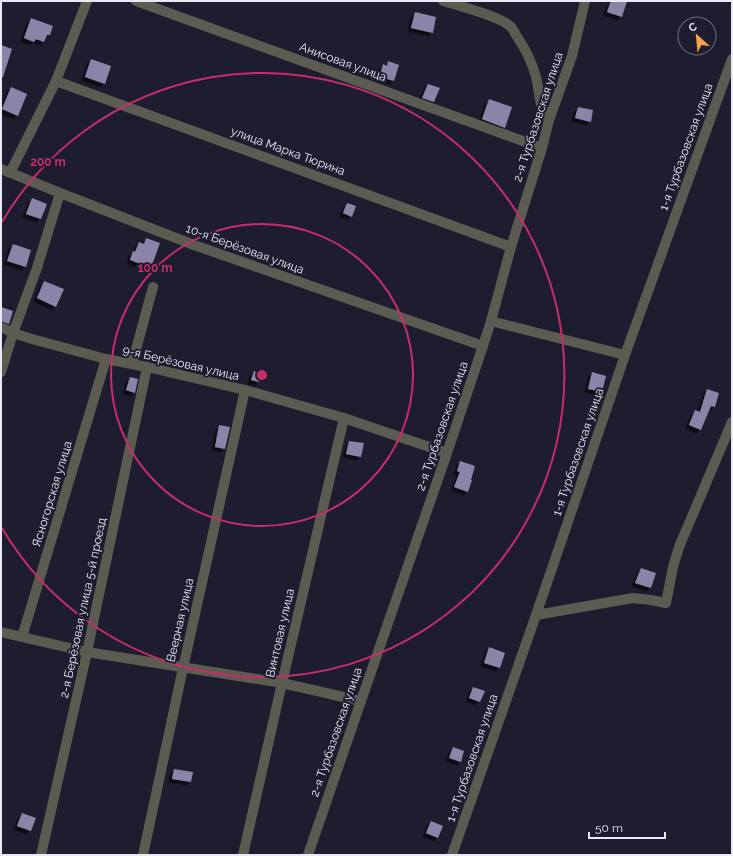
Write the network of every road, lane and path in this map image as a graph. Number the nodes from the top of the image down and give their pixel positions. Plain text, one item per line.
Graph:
1 (87, 1) edge
2 (136, 1) edge
3 (443, 1) edge
4 (585, 1) edge
5 (732, 59) edge
6 (56, 81) junction
7 (549, 120) junction
8 (542, 148) junction
9 (5, 171) edge
10 (60, 193) junction
11 (511, 247) junction
12 (153, 287) dead end
13 (491, 321) junction
14 (1, 327) edge
15 (13, 333) junction
16 (483, 346) junction
17 (625, 355) junction
18 (106, 359) junction
19 (132, 364) junction
20 (147, 366) junction
21 (1, 372) edge
22 (245, 390) junction
23 (344, 418) junction
24 (732, 422) edge
25 (448, 453) junction
26 (536, 615) junction
27 (1, 632) edge
28 (22, 637) junction
29 (87, 652) junction
30 (183, 668) junction
31 (282, 683) junction
32 (361, 701) junction
33 (41, 855) edge
34 (142, 855) edge
35 (243, 855) edge
36 (308, 855) edge
37 (452, 855) edge

1 - 6 street
2 - 8 street, Анисовая улица
3 - 7 street
4 - 7 street, 2-я Турбазовская улица
5 - 17 street, 1-я Турбазовская улица
6 - 9 street
6 - 11 street, улица Марка Тюрина
7 - 8 street, 2-я Турбазовская улица
8 - 11 street, 2-я Турбазовская улица
9 - 10 street, 10-я Берёзовая улица
10 - 15 street
10 - 16 street, 10-я Берёзовая улица
11 - 13 street, 2-я Турбазовская улица
12 - 19 street
13 - 16 street, 2-я Турбазовская улица
13 - 17 street
14 - 15 street, 9-я Берёзовая улица
15 - 18 street, 9-я Берёзовая улица
15 - 21 street
16 - 25 street, 2-я Турбазовская улица
17 - 26 street, 1-я Турбазовская улица
18 - 19 street, 9-я Берёзовая улица
18 - 28 street, Ясногорская улица
19 - 20 street, 9-я Берёзовая улица
20 - 22 street, 9-я Берёзовая улица
20 - 29 street, 2-я Берёзовая улица 5-й проезд
22 - 23 street, 9-я Берёзовая улица
22 - 30 street, Веерная улица
23 - 25 street, 9-я Берёзовая улица
23 - 31 street, Винтовая улица
24 - 26 street
25 - 32 street, 2-я Турбазовская улица
26 - 37 street, 1-я Турбазовская улица
27 - 28 street
28 - 29 street
29 - 30 street
29 - 33 street, 2-я Берёзовая улица 5-й проезд
30 - 31 street
30 - 34 street, Веерная улица
31 - 32 street
31 - 35 street, Винтовая улица
32 - 36 street, 2-я Турбазовская улица

